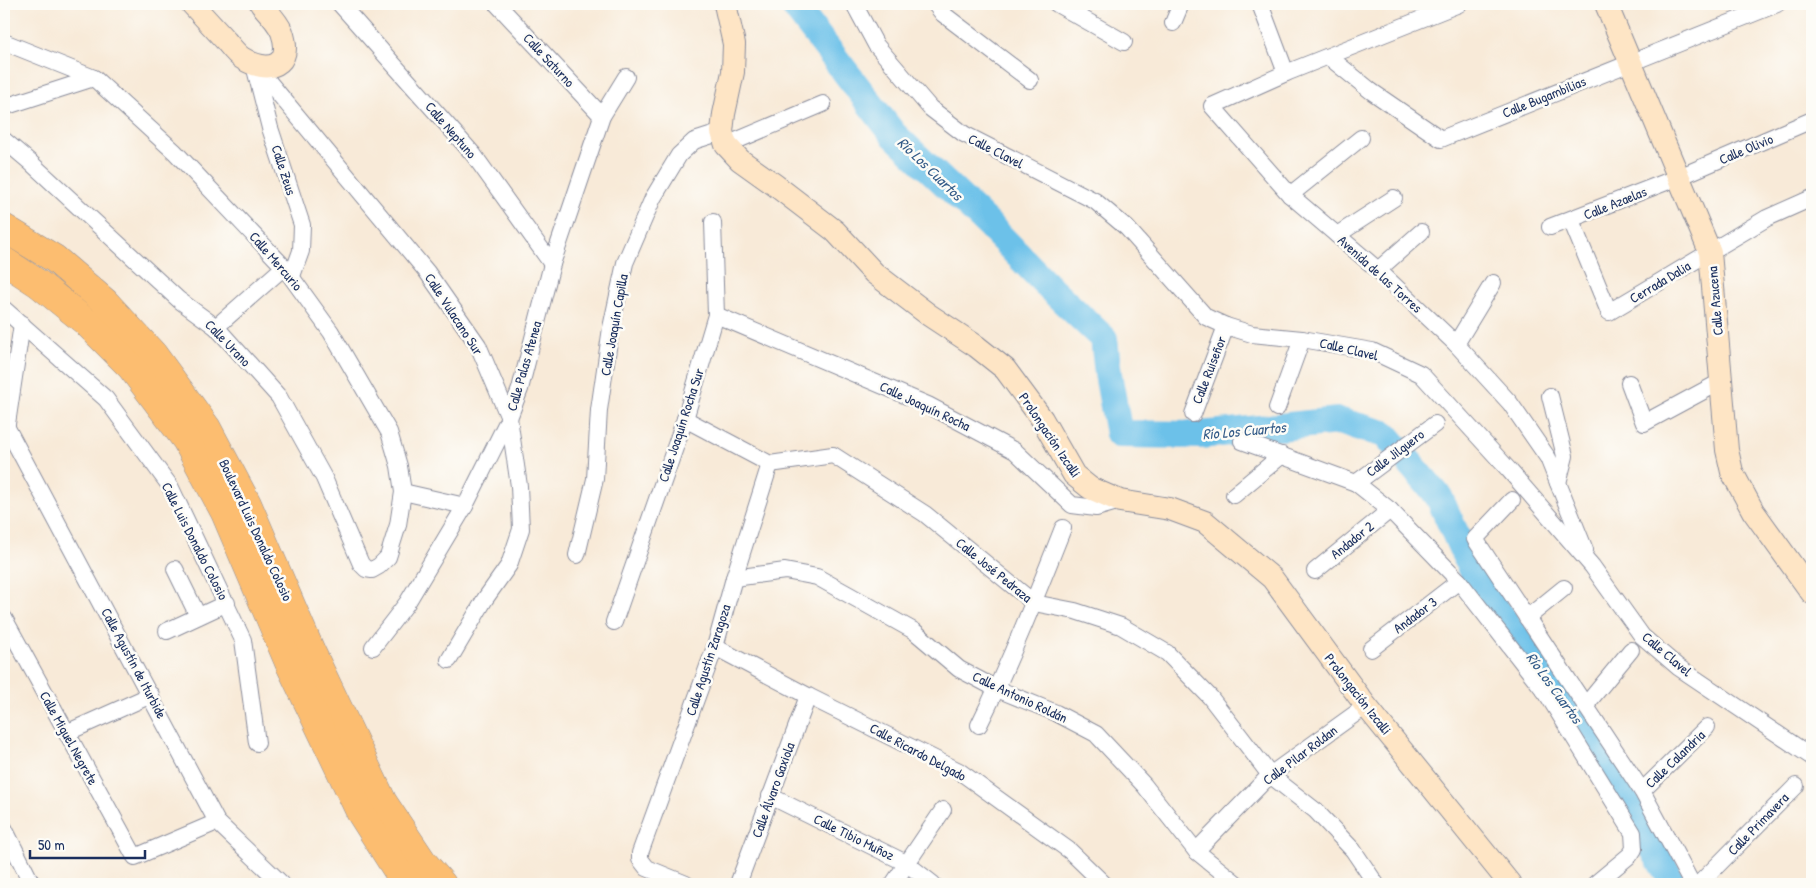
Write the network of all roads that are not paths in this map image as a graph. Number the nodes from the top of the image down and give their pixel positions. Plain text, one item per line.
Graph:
1 (192, 4) edge
2 (261, 4) edge
3 (340, 4) edge
4 (497, 4) edge
5 (725, 4) edge
6 (854, 4) edge
7 (935, 4) edge
8 (1057, 4) edge
9 (1181, 4) edge
10 (1260, 4) edge
11 (1460, 4) edge
12 (1606, 4) edge
13 (1776, 4) edge
14 (1172, 23) dead end
15 (4, 42) edge
16 (1124, 42) dead end
17 (1329, 57) junction
18 (1630, 62) junction
19 (254, 64) junction
20 (1286, 73) junction
21 (626, 77) dead end
22 (94, 78) junction
23 (1030, 80) dead end
24 (823, 104) dead end
25 (4, 107) edge
26 (602, 116) junction
27 (1812, 120) edge
28 (724, 138) junction
29 (1361, 138) dead end
30 (4, 140) edge
31 (1679, 177) junction
32 (1290, 195) junction
33 (1394, 198) dead end
34 (1812, 198) edge
35 (1571, 220) junction
36 (713, 222) dead end
37 (1550, 227) dead end
38 (4, 228) edge
39 (1420, 232) dead end
40 (1337, 236) junction
41 (1710, 252) junction
42 (4, 261) edge
43 (552, 264) junction
44 (1378, 270) junction
45 (288, 271) junction
46 (1493, 283) dead end
47 (4, 309) edge
48 (716, 314) junction
49 (22, 324) junction
50 (1226, 326) junction
51 (216, 327) junction
52 (1302, 339) junction
53 (1456, 344) junction
54 (1722, 381) junction
55 (1629, 383) dead end
56 (1550, 396) dead end
57 (1277, 408) dead end
58 (1192, 414) dead end
59 (508, 418) junction
60 (684, 419) junction
61 (1435, 424) dead end
62 (6, 426) junction
63 (1242, 441) dead end
64 (4, 444) edge
65 (1282, 455) junction
66 (770, 464) junction
67 (1356, 483) junction
68 (1558, 483) junction
69 (403, 492) junction
70 (1234, 495) dead end
71 (1512, 500) dead end
72 (1120, 501) junction
73 (465, 506) junction
74 (1390, 510) junction
75 (1063, 528) dead end
76 (578, 556) dead end
77 (1592, 566) junction
78 (175, 569) dead end
79 (372, 570) joint
80 (1315, 571) dead end
81 (734, 578) junction
82 (1459, 581) junction
83 (1564, 588) dead end
84 (1812, 593) edge
85 (227, 603) junction
86 (1034, 603) junction
87 (198, 616) junction
88 (4, 618) edge
89 (1526, 618) junction
90 (614, 622) dead end
91 (167, 631) dead end
92 (373, 647) dead end
93 (715, 647) junction
94 (1371, 648) dead end
95 (1630, 650) dead end
96 (449, 660) dead end
97 (997, 688) junction
98 (151, 695) junction
99 (808, 696) junction
100 (1366, 706) junction
101 (1586, 706) junction
102 (979, 724) dead end
103 (1707, 727) dead end
104 (66, 733) junction
105 (257, 743) dead end
106 (1812, 757) edge
107 (1270, 775) junction
108 (1796, 786) dead end
109 (1642, 791) junction
110 (770, 796) junction
111 (943, 810) dead end
112 (217, 822) junction
113 (4, 828) edge
114 (1196, 851) junction
115 (906, 863) junction
116 (32, 884) edge
117 (282, 884) edge
118 (409, 884) edge
119 (442, 884) edge
120 (686, 884) edge
121 (738, 884) edge
122 (893, 884) edge
123 (933, 884) edge
124 (1104, 884) edge
125 (1236, 884) edge
126 (1376, 884) edge
127 (1510, 884) edge
128 (1596, 884) edge
129 (1692, 884) edge
130 (1699, 884) edge

1 - 19 street
2 - 19 street
3 - 43 street, Calle Neptuno
4 - 26 street, Calle Saturno
5 - 28 street
6 - 50 street, Calle Clavel
7 - 23 street
8 - 16 street
9 - 14 street
10 - 20 street
11 - 17 street, Avenida de las Torres
12 - 18 street, Calle Azucena
13 - 18 street, Calle Bugambilias
15 - 22 street, Calle Mercurio
17 - 18 street, Calle Bugambilias
17 - 20 street, Avenida de las Torres
18 - 31 street, Calle Azucena
19 - 45 street, Calle Zeus
19 - 59 street, Calle Vulacano Sur
20 - 32 street, Avenida de las Torres
21 - 26 street, Calle Palas Atenea
22 - 25 street
22 - 45 street, Calle Mercurio
24 - 28 street, Calle Joaquín Capilla
26 - 43 street, Calle Palas Atenea
27 - 31 street, Calle Olivio
28 - 72 street, Prolongación Izcalli
28 - 76 street, Calle Joaquín Capilla
29 - 32 street
30 - 51 street, Calle Urano
31 - 35 street, Calle Azaelas
31 - 41 street, Calle Azucena
32 - 40 street, Avenida de las Torres
33 - 40 street
34 - 41 street, Cerrada Dalia
35 - 37 street, Calle Azaelas
35 - 41 street, Cerrada Dalia
36 - 48 street, Calle Joaquín Rocha Sur
38 - 119 highway, Boulevard Luis Donaldo Colosio
39 - 44 street
40 - 44 street, Avenida de las Torres
41 - 54 street, Calle Azucena
42 - 118 highway, Boulevard Luis Donaldo Colosio
43 - 59 street, Calle Palas Atenea
44 - 53 street, Avenida de las Torres
45 - 51 street
45 - 69 street, Calle Mercurio
46 - 53 street
47 - 49 street, Calle Luis Donaldo Colosio
48 - 60 street, Calle Joaquín Rocha Sur
48 - 72 street, Calle Joaquín Rocha
49 - 62 street
49 - 85 street, Calle Luis Donaldo Colosio
50 - 52 street, Calle Clavel
50 - 58 street, Calle Ruiseñor
51 - 79 street, Calle Urano
52 - 57 street
52 - 77 street, Calle Clavel
53 - 68 street, Avenida de las Torres
54 - 55 street
54 - 84 street, Calle Azucena
56 - 68 street
59 - 73 street, Calle Palas Atenea
59 - 96 street, Calle Vulacano Sur
60 - 66 street
60 - 90 street, Calle Joaquín Rocha Sur
61 - 67 street, Calle Jilguero
62 - 64 street
62 - 98 street, Calle Agustín de Iturbide
63 - 65 street
65 - 67 street
65 - 70 street
66 - 81 street, Calle Agustín Zaragoza
66 - 86 street, Calle José Pedraza
67 - 74 street
68 - 77 street, Avenida de las Torres
69 - 73 street
69 - 79 street, Calle Mercurio
71 - 89 street
72 - 100 street, Prolongación Izcalli
73 - 92 street, Calle Palas Atenea
74 - 80 street, Andador 2
74 - 82 street
75 - 86 street
77 - 106 street, Calle Clavel
78 - 87 street
81 - 93 street, Calle Agustín Zaragoza
81 - 97 street, Calle Antonio Roldán
82 - 94 street, Andador 3
82 - 128 street
83 - 89 street
85 - 87 street
85 - 105 street, Calle Luis Donaldo Colosio
86 - 97 street
86 - 107 street, Calle José Pedraza
87 - 91 street
88 - 104 street, Calle Miguel Negrete
89 - 101 street
93 - 99 street, Calle Ricardo Delgado
93 - 120 street, Calle Agustín Zaragoza
95 - 101 street
97 - 102 street
97 - 114 street, Calle Antonio Roldán
98 - 104 street
98 - 112 street, Calle Agustín de Iturbide
99 - 110 street, Calle Álvaro Gaxiola
99 - 124 street, Calle Ricardo Delgado
100 - 107 street, Calle Pilar Roldan
100 - 127 street, Prolongación Izcalli
101 - 109 street
103 - 109 street, Calle Calandria
104 - 112 street, Calle Miguel Negrete
107 - 114 street, Calle Pilar Roldan
107 - 126 street, Calle José Pedraza
108 - 130 street, Calle Primavera
109 - 129 street
110 - 115 street, Calle Tibio Muñoz
110 - 121 street, Calle Álvaro Gaxiola
111 - 115 street
112 - 117 street, Calle Agustín de Iturbide
113 - 116 street
114 - 125 street, Calle Antonio Roldán
115 - 122 street
115 - 123 street, Calle Tibio Muñoz

